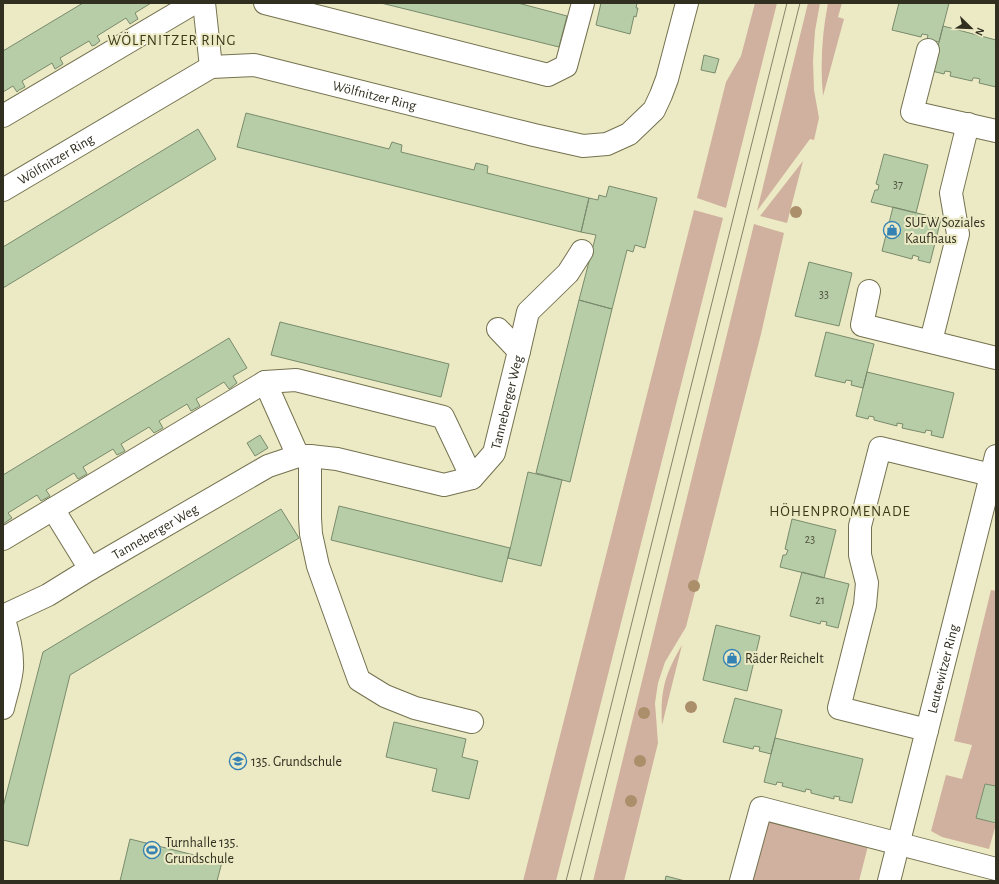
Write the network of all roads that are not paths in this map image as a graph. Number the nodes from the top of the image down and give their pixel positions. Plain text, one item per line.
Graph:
1 (194, 3) edge
2 (204, 3) edge
3 (265, 3) edge
4 (583, 3) edge
5 (687, 3) edge
6 (928, 50) dead end
7 (211, 67) junction
8 (3, 116) edge
9 (968, 124) junction
10 (996, 131) edge
11 (3, 190) edge
12 (582, 251) dead end
13 (869, 291) dead end
14 (498, 329) dead end
15 (931, 341) junction
16 (519, 351) junction
17 (996, 358) edge
18 (265, 382) junction
19 (304, 456) junction
20 (993, 475) edge
21 (472, 478) junction
22 (53, 509) junction
23 (3, 539) edge
24 (90, 569) junction
25 (3, 616) edge
26 (3, 708) edge
27 (472, 722) dead end
28 (927, 730) junction
29 (899, 843) junction
30 (996, 869) edge
31 (741, 881) edge
32 (890, 881) edge

1 - 8 street
2 - 7 street
3 - 4 street
5 - 7 street, Wölfnitzer Ring
6 - 9 street
7 - 11 street, Wölfnitzer Ring
9 - 10 street
9 - 15 street
12 - 16 street
13 - 15 street
14 - 16 street, Tanneberger Weg
15 - 17 street
16 - 21 street, Tanneberger Weg
18 - 19 street
18 - 21 street
18 - 22 street
19 - 21 street, Tanneberger Weg
19 - 24 street, Tanneberger Weg
19 - 27 street
20 - 28 street, Leutewitzer Ring
20 - 28 street
22 - 23 street
22 - 24 street
24 - 25 street, Tanneberger Weg
25 - 26 street, Tanneberger Weg
28 - 29 street, Leutewitzer Ring
29 - 30 street
29 - 31 street
29 - 32 street, Leutewitzer Ring

